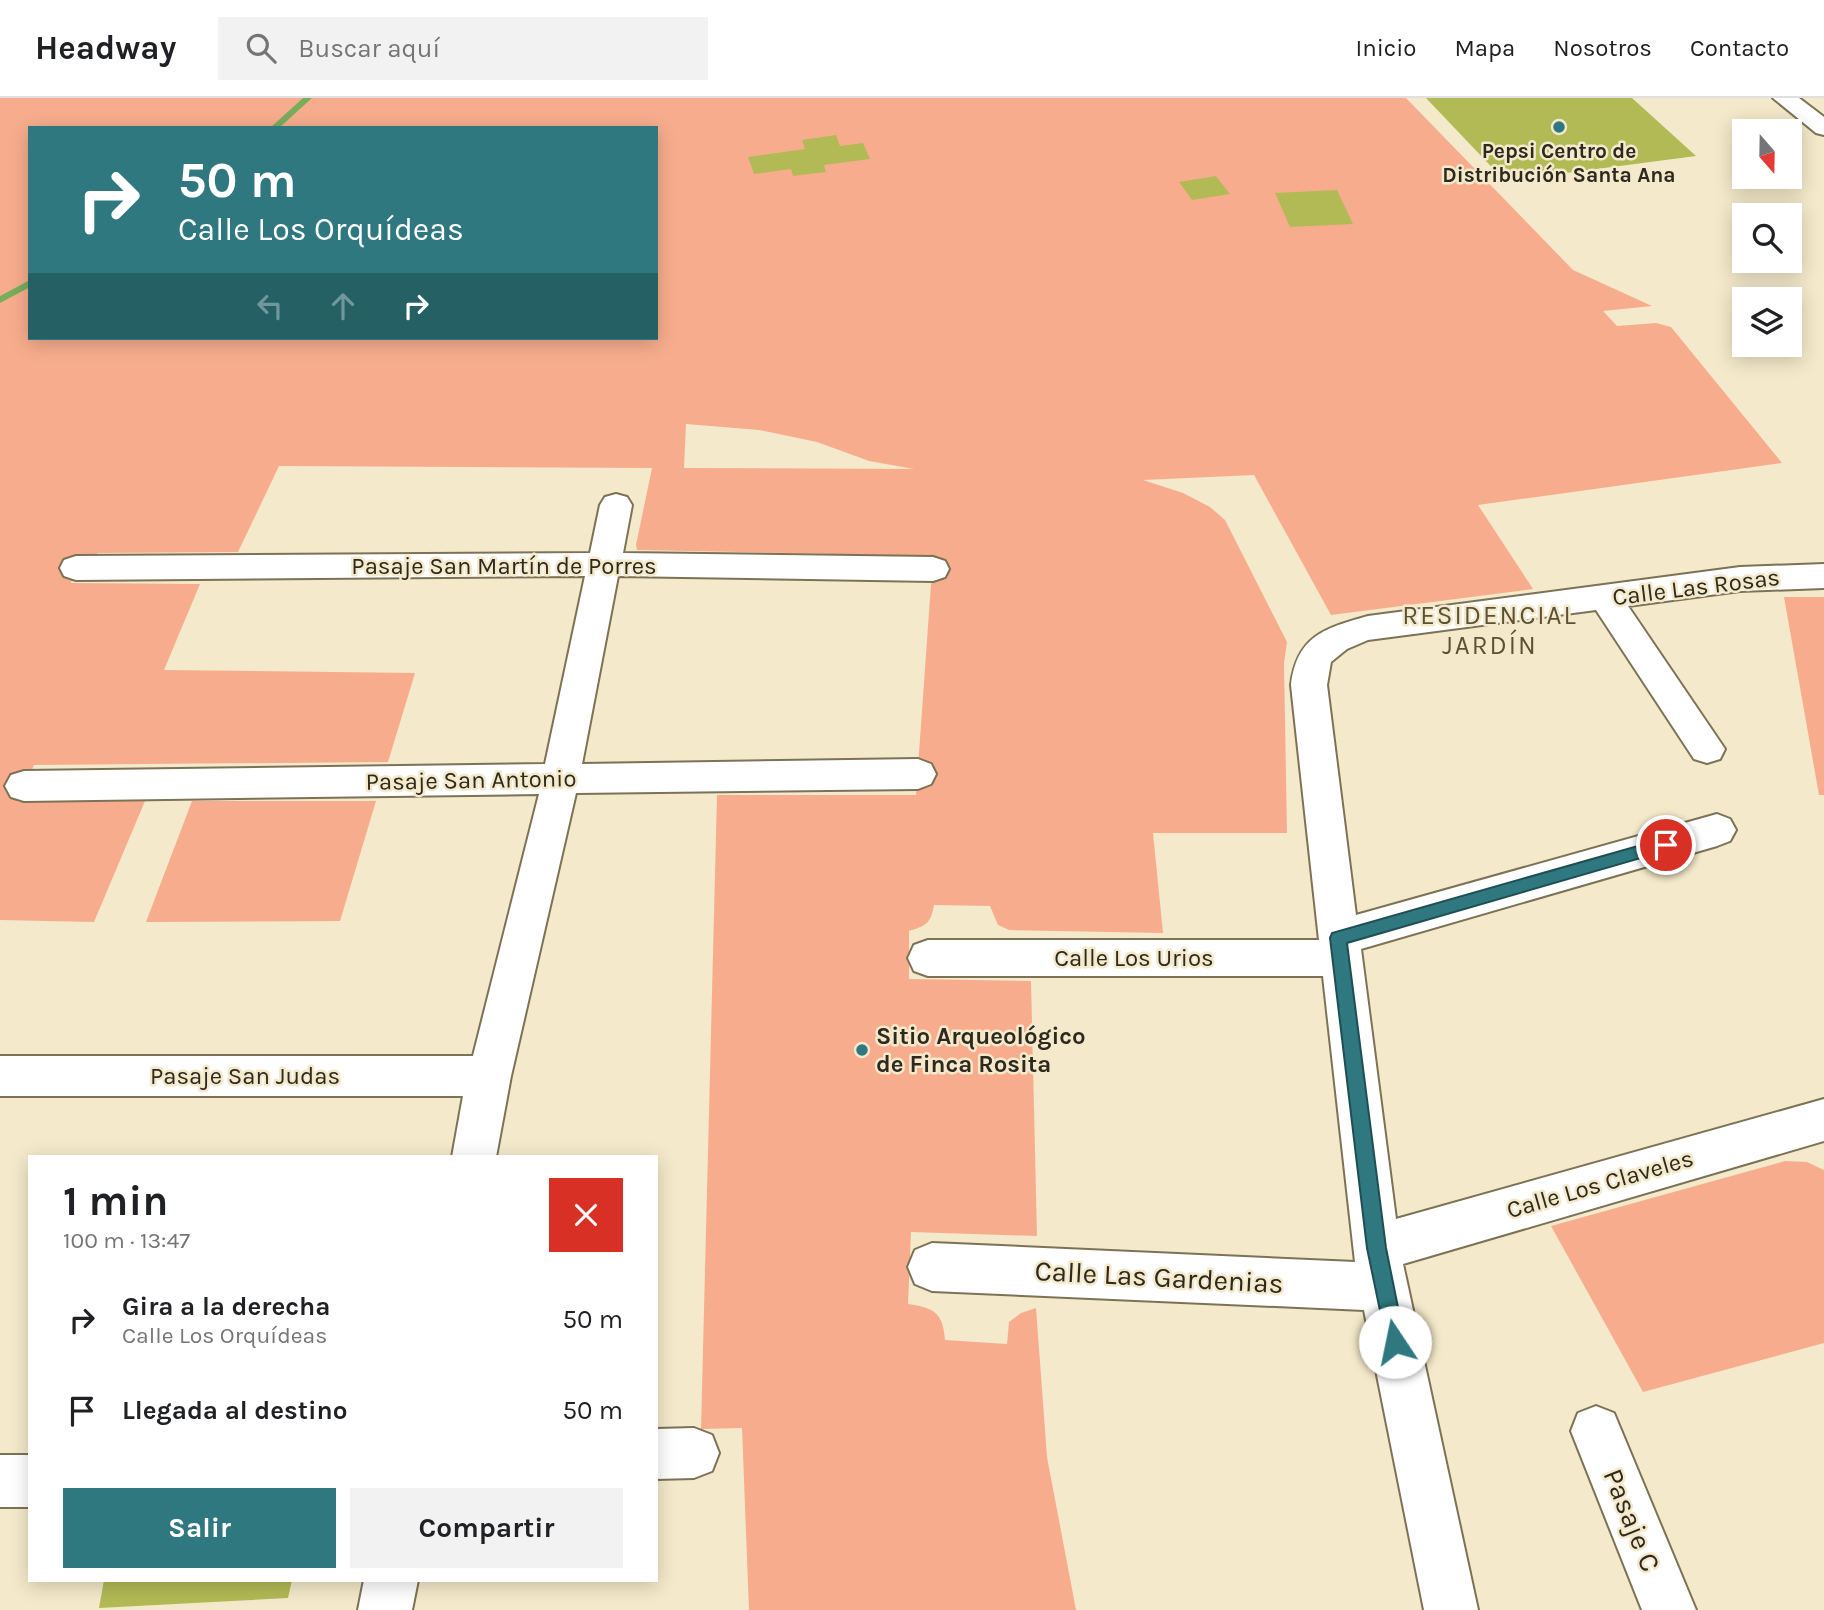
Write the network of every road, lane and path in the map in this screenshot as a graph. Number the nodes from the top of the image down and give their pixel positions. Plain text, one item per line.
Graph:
1 (1784, 98) edge
2 (1824, 128) edge
3 (616, 505) dead end
4 (603, 564) junction
5 (76, 568) dead end
6 (933, 569) dead end
7 (1824, 576) edge
8 (1605, 598) junction
9 (1707, 750) dead end
10 (918, 774) dead end
11 (562, 778) junction
12 (24, 786) dead end
13 (1717, 830) dead end
14 (1339, 948) junction
15 (928, 958) dead end
16 (0, 1076) edge
17 (489, 1076) junction
18 (1824, 1120) edge
19 (474, 1155) edge
20 (932, 1267) dead end
21 (1380, 1268) junction
22 (1596, 1431) dead end
23 (28, 1480) edge
24 (0, 1481) edge
25 (391, 1582) edge
26 (385, 1610) edge
27 (1451, 1610) edge
28 (1669, 1610) edge

1 - 2 street
3 - 4 street
4 - 5 street, Pasaje San Martín de Porres
4 - 6 street, Pasaje San Martín de Porres
4 - 11 street
7 - 8 street, Calle Las Rosas
8 - 9 street
8 - 14 street, Calle Las Rosas
10 - 11 street, Pasaje San Antonio
11 - 12 street, Pasaje San Antonio
11 - 17 street
13 - 14 street, Calle Los Urios
14 - 15 street, Calle Los Urios
14 - 21 street
16 - 17 street, Pasaje San Judas
17 - 19 street
18 - 21 street, Calle Los Claveles
20 - 21 street, Calle Las Gardenias
21 - 27 street
22 - 28 street, Pasaje C
23 - 24 street
25 - 26 street

